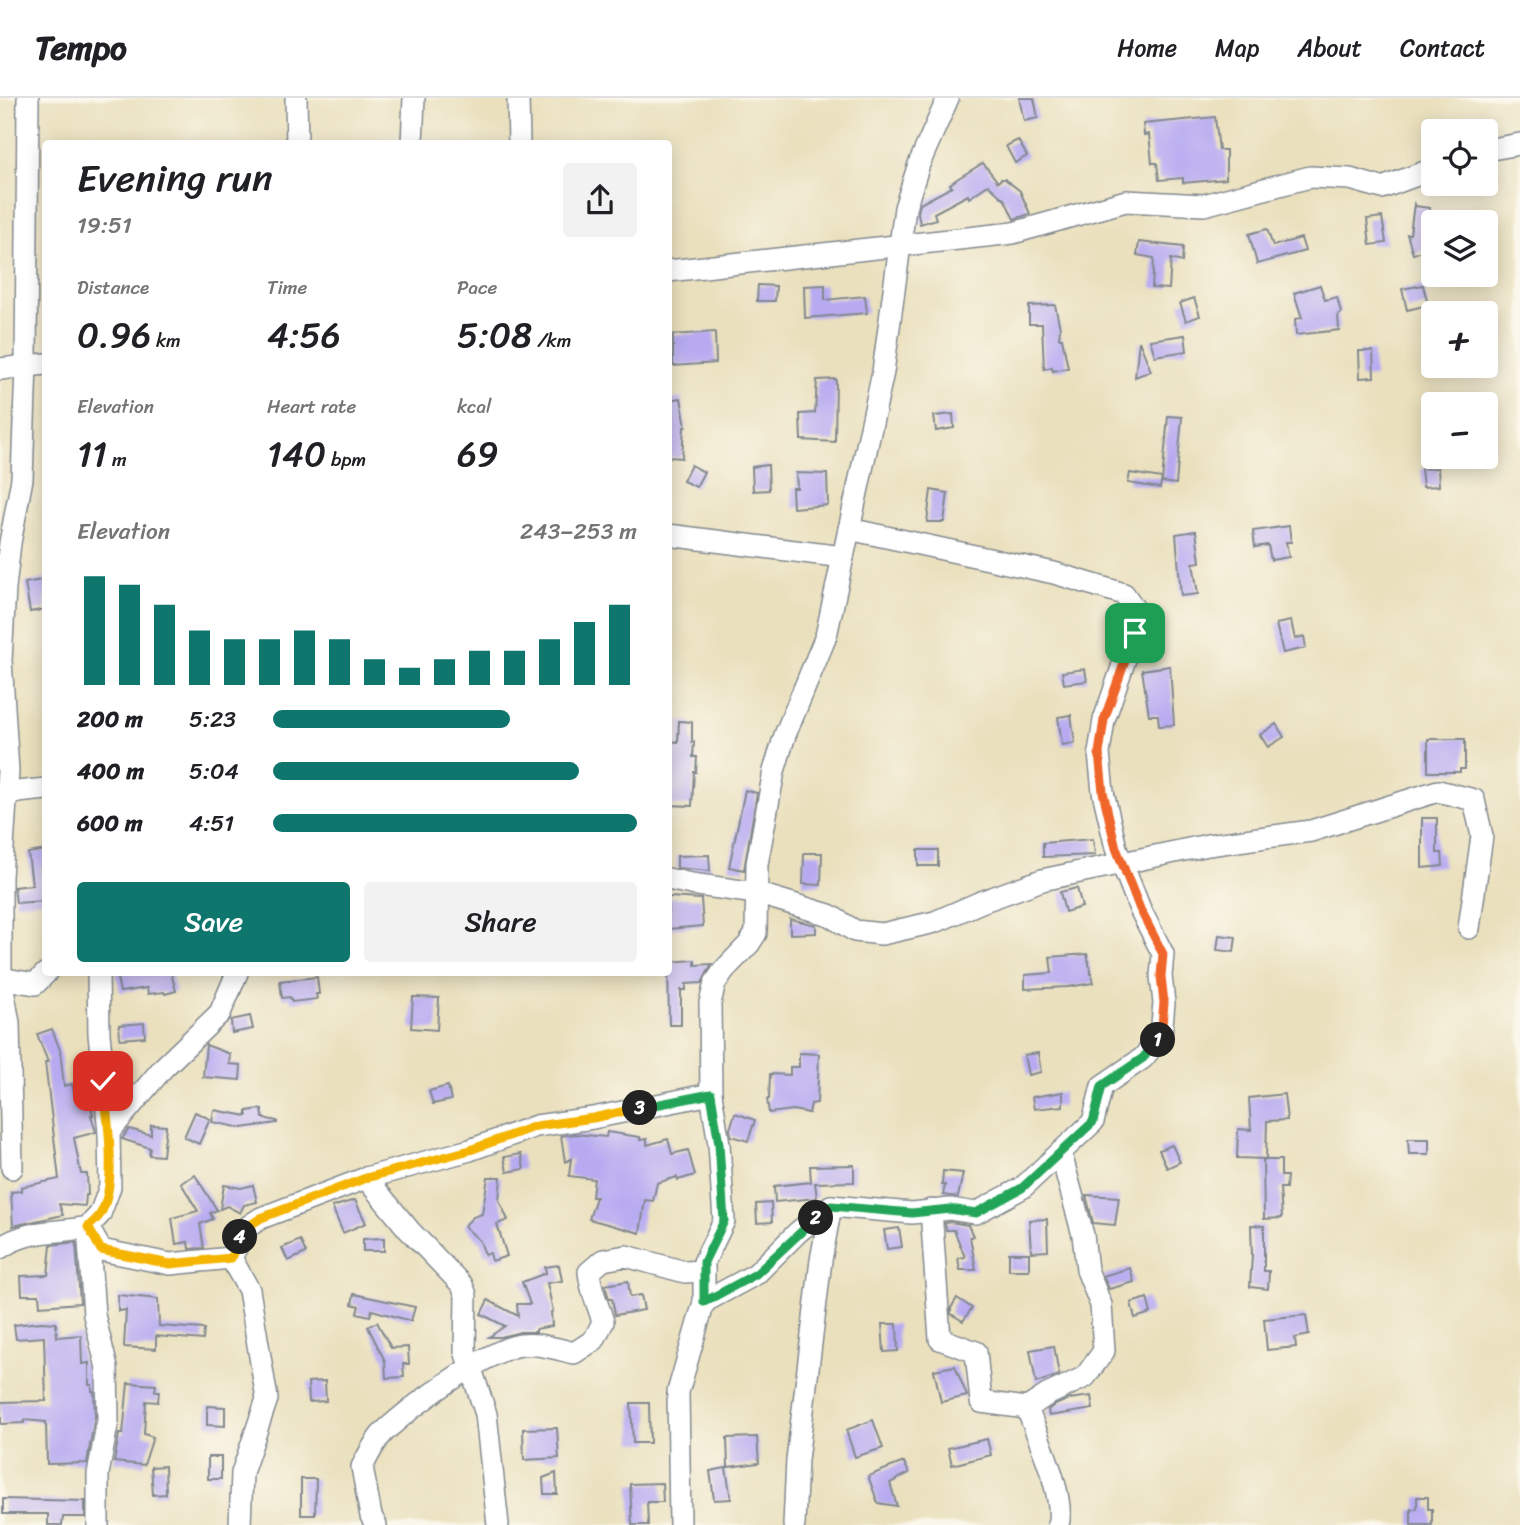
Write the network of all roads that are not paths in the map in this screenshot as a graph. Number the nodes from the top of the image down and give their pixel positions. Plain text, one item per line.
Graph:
1 (28, 98) edge
2 (296, 98) edge
3 (414, 98) edge
4 (518, 98) edge
5 (948, 98) edge
6 (297, 140) edge
7 (412, 140) edge
8 (519, 140) edge
9 (1520, 144) edge
10 (1498, 148) edge
11 (1421, 173) edge
12 (900, 245) junction
13 (672, 271) edge
14 (36, 365) edge
15 (0, 369) edge
16 (849, 529) junction
17 (672, 536) edge
18 (843, 557) junction
19 (1, 660) edge
20 (42, 789) edge
21 (8, 793) junction
22 (1122, 862) junction
23 (672, 880) edge
24 (756, 893) junction
25 (1469, 928) dead end
26 (43, 976) edge
27 (98, 976) edge
28 (236, 976) edge
29 (0, 978) edge
30 (711, 1094) junction
31 (109, 1132) junction
32 (1061, 1154) junction
33 (12, 1168) dead end
34 (366, 1178) junction
35 (831, 1206) junction
36 (931, 1210) junction
37 (88, 1227) junction
38 (0, 1248) edge
39 (231, 1258) junction
40 (704, 1271) junction
41 (704, 1302) junction
42 (471, 1367) junction
43 (1027, 1408) junction
44 (98, 1525) edge
45 (240, 1525) edge
46 (376, 1525) edge
47 (498, 1525) edge
48 (680, 1525) edge
49 (794, 1525) edge
50 (1058, 1525) edge

1 - 14 street
2 - 6 street
3 - 7 street
4 - 8 street
5 - 12 street
9 - 10 street
11 - 12 street
12 - 13 street
12 - 16 street
14 - 15 street
14 - 19 street
16 - 18 street
16 - 22 street
17 - 18 street
18 - 24 street
19 - 21 street
20 - 21 street
21 - 29 street
22 - 24 street
22 - 25 street
22 - 32 street
23 - 24 street
24 - 30 street
26 - 29 street
27 - 31 street
28 - 31 street
29 - 33 street
30 - 34 street
30 - 40 street
31 - 37 street
32 - 36 street
32 - 43 street
34 - 39 street
34 - 42 street
35 - 36 street
35 - 41 street
35 - 49 street
36 - 43 street
37 - 38 street
37 - 39 street
37 - 44 street
39 - 45 street
40 - 41 street
40 - 42 street
41 - 48 street
42 - 46 street
42 - 47 street
43 - 50 street

